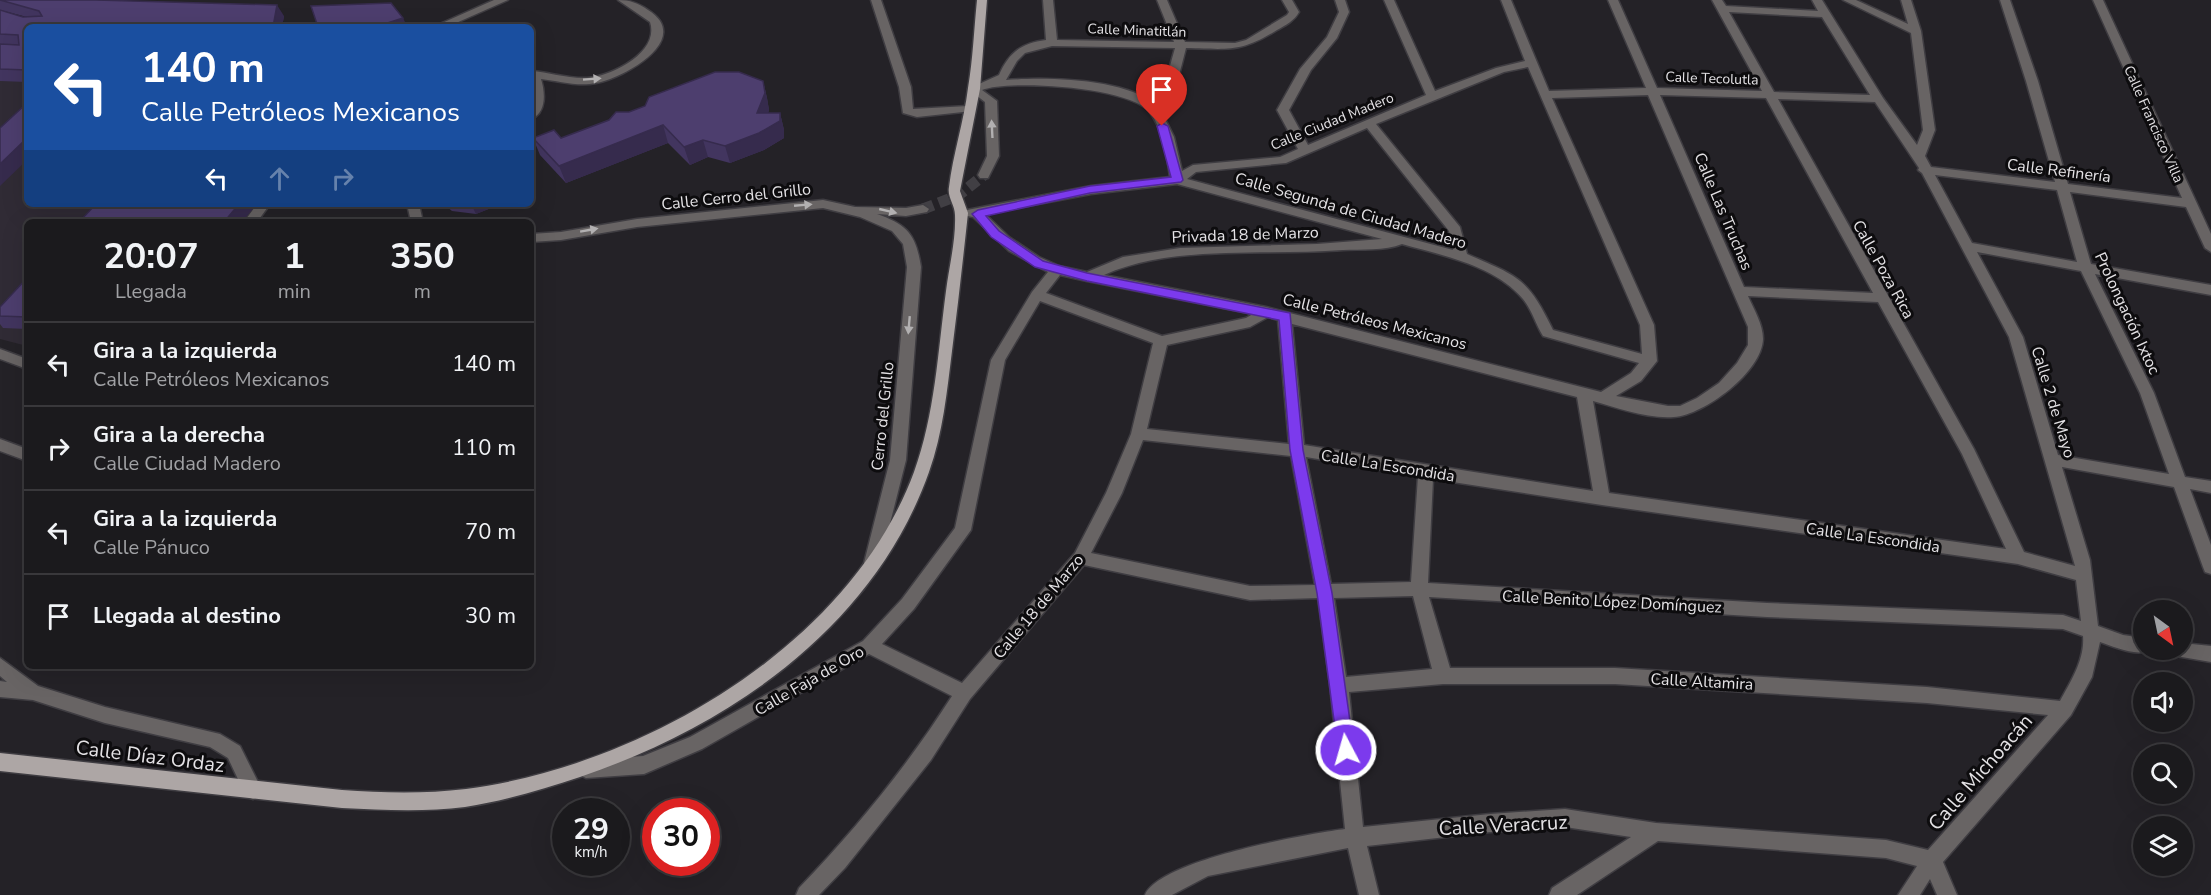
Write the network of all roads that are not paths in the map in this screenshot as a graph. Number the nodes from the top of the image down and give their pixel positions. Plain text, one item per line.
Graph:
1 (503, 0) edge
2 (623, 0) edge
3 (876, 0) edge
4 (982, 0) edge
5 (1048, 0) edge
6 (1162, 0) edge
7 (1287, 0) edge
8 (1340, 0) edge
9 (1389, 0) edge
10 (1506, 0) edge
11 (1613, 0) edge
12 (1817, 0) edge
13 (1848, 0) edge
14 (1906, 0) edge
15 (2005, 0) edge
16 (2097, 0) edge
17 (1720, 4) edge
18 (1825, 14) junction
19 (467, 16) junction
20 (446, 24) edge
21 (450, 24) edge
22 (1916, 32) junction
23 (1052, 43) junction
24 (1181, 45) junction
25 (1533, 62) junction
26 (534, 74) edge
27 (534, 80) edge
28 (974, 89) junction
29 (1654, 91) junction
30 (1545, 95) junction
31 (1768, 95) junction
32 (1432, 96) junction
33 (1878, 99) junction
34 (534, 109) edge
35 (968, 109) junction
36 (1157, 115) junction
37 (1370, 124) junction
38 (1305, 151) junction
39 (1921, 163) junction
40 (984, 175) tunnel mouth
41 (1178, 180) junction
42 (2062, 187) junction
43 (2189, 203) junction
44 (262, 207) edge
45 (923, 209) tunnel mouth
46 (853, 210) junction
47 (970, 213) junction
48 (252, 219) edge
49 (534, 238) edge
50 (1408, 241) junction
51 (1965, 246) junction
52 (2211, 248) edge
53 (1461, 256) junction
54 (2085, 266) junction
55 (914, 267) joint
56 (1057, 270) junction
57 (1087, 277) junction
58 (2211, 290) edge
59 (1741, 291) junction
60 (1037, 295) junction
61 (1881, 298) junction
62 (1266, 312) junction
63 (1285, 316) junction
64 (1161, 341) junction
65 (0, 354) edge
66 (1650, 361) junction
67 (24, 363) edge
68 (1584, 393) junction
69 (1603, 398) junction
70 (1681, 410) joint
71 (1138, 434) junction
72 (0, 445) edge
73 (1296, 450) junction
74 (24, 454) edge
75 (2053, 460) junction
76 (1426, 470) junction
77 (2181, 483) junction
78 (2211, 488) edge
79 (1602, 499) junction
80 (2018, 557) junction
81 (1081, 558) junction
82 (871, 566) junction
83 (2211, 567) edge
84 (2084, 575) junction
85 (1419, 589) junction
86 (1325, 593) junction
87 (2090, 631) junction
88 (2133, 643) edge
89 (868, 646) junction
90 (2193, 652) edge
91 (2211, 654) edge
92 (0, 666) edge
93 (1443, 676) junction
94 (2083, 677) joint
95 (1339, 685) junction
96 (0, 689) edge
97 (33, 692) junction
98 (964, 693) junction
99 (2065, 709) junction
100 (0, 762) edge
101 (581, 769) junction
102 (254, 790) junction
103 (1656, 832) junction
104 (1355, 837) junction
105 (1932, 860) junction
106 (806, 895) edge
107 (1155, 895) edge
108 (1369, 895) edge
109 (1559, 895) edge
110 (1908, 895) edge
111 (1947, 895) edge

1 - 19 street
26 -> 2 street
3 - 35 street
4 - 28 main road
5 - 23 street
6 - 24 street
7 - 24 street, Calle Minatitlán
8 - 38 street
9 - 32 street
10 - 25 street
11 - 29 street, Calle Las Truchas
12 - 18 street, Calle 2 de Mayo
13 - 22 street
14 - 22 street
15 - 42 street, Prolongación Ixtoc
16 - 43 street, Calle Francisco Villa
17 - 18 street
17 - 31 street, Calle Poza Rica
18 - 33 street, Calle 2 de Mayo
19 - 20 street
19 - 21 street
22 - 39 street
23 - 24 street, Calle Minatitlán
23 - 28 street, Calle Minatitlán
24 - 36 street
25 - 30 street
25 - 32 street, Calle Ciudad Madero
27 - 34 street
28 - 35 main road
28 - 36 street
40 -> 28 street
29 - 30 street, Calle Tecolutla
29 - 31 street, Calle Tecolutla
29 - 59 street, Calle Las Truchas
30 - 66 street
31 - 33 street, Calle Tecolutla
31 - 61 street, Calle Poza Rica
32 - 37 street, Calle Ciudad Madero
33 - 39 street, Calle 2 de Mayo
35 - 47 main road
36 - 41 street
37 - 38 street, Calle Ciudad Madero
37 - 53 street
38 - 41 street, Calle Ciudad Madero
39 - 42 street, Calle Refinería
39 - 51 street, Calle 2 de Mayo
41 - 47 street, Calle Ciudad Madero
41 - 50 street, Calle Segunda de Ciudad Madero
42 - 43 street, Calle Refinería
42 - 54 street, Prolongación Ixtoc
43 - 52 street, Calle Francisco Villa
44 - 48 street
46 -> 45 street
49 -> 46 street, Calle Cerro del Grillo
46 - 55 street, Calle Cerro del Grillo
47 - 56 street, Calle Petróleos Mexicanos
47 - 82 main road, Calle Díaz Ordaz
50 - 53 street, Calle Segunda de Ciudad Madero
50 - 57 street, Privada 18 de Marzo
51 - 54 street
51 - 75 street, Calle 2 de Mayo
53 - 66 street, Calle Segunda de Ciudad Madero
54 - 58 street
54 - 77 street, Prolongación Ixtoc
55 -> 82 street, Cerro del Grillo
56 - 57 street, Calle Petróleos Mexicanos
56 - 60 street, Calle Faja de Oro
57 - 62 street, Calle Petróleos Mexicanos
59 - 61 street
59 - 70 street, Calle Las Truchas
60 - 64 street
60 - 89 street, Calle Faja de Oro
61 - 80 street, Calle Poza Rica
62 - 63 street, Calle Petróleos Mexicanos
62 - 64 street
63 - 68 street, Calle Petróleos Mexicanos
63 - 73 street
64 - 71 street, Calle 18 de Marzo
65 - 67 street
66 - 69 street
68 - 69 street, Calle Petróleos Mexicanos
68 - 79 street
69 - 70 street, Calle Petróleos Mexicanos
71 - 73 street, Calle La Escondida
71 - 81 street, Calle 18 de Marzo
72 - 74 street
73 - 76 street, Calle La Escondida
73 - 86 street
75 - 77 street
75 - 84 street, Calle 2 de Mayo
76 - 79 street, Calle La Escondida
76 - 85 street
77 - 78 street
77 - 83 street, Prolongación Ixtoc
79 - 80 street, Calle La Escondida
80 - 84 street, Calle La Escondida
81 - 86 street, Calle Benito López Domínguez
81 - 98 street, Calle 18 de Marzo
82 - 101 main road, Calle Díaz Ordaz
84 - 87 street, Calle 2 de Mayo
85 - 86 street, Calle Benito López Domínguez
85 - 87 street, Calle Benito López Domínguez
85 - 93 street
86 - 95 street
87 - 88 street, Calle Benito López Domínguez
87 - 94 street, Calle 2 de Mayo
89 - 98 street
89 - 101 street, Calle Faja de Oro
90 - 91 street
92 - 97 street
93 - 95 street, Calle Altamira
93 - 99 street, Calle Altamira
94 - 99 street, Calle Michoacán
95 - 104 street
96 - 97 street
97 - 102 street
98 - 106 street, Calle 18 de Marzo
99 - 105 street, Calle Michoacán
100 - 102 main road, Calle Díaz Ordaz
101 - 102 main road, Calle Díaz Ordaz
103 - 104 street, Calle Veracruz
103 - 105 street, Calle Veracruz
103 - 109 street
104 - 107 street, Calle Veracruz
104 - 108 street
105 - 110 street, Calle Michoacán
105 - 111 street

